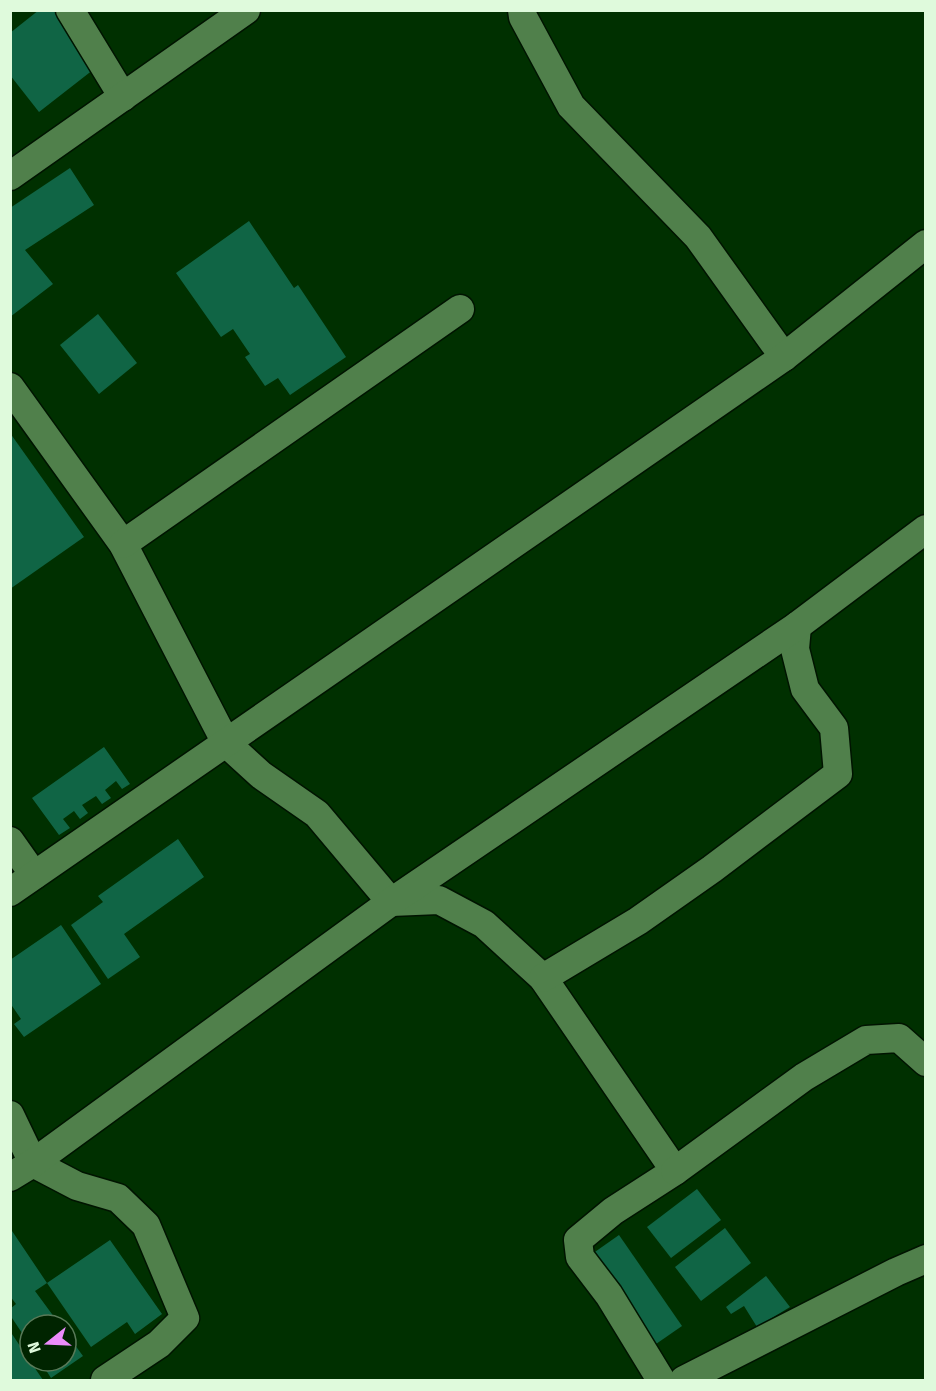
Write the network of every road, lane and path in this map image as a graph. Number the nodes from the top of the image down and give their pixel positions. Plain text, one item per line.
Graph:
1 (70, 10) edge
2 (246, 10) edge
3 (522, 10) edge
4 (123, 97) junction
5 (10, 176) edge
6 (921, 256) edge
7 (460, 309) dead end
8 (784, 357) junction
9 (10, 387) edge
10 (926, 530) edge
11 (123, 544) junction
12 (797, 626) junction
13 (226, 744) junction
14 (10, 841) edge
15 (34, 875) junction
16 (10, 892) edge
17 (391, 902) junction
18 (543, 978) junction
19 (926, 1062) edge
20 (10, 1115) edge
21 (22, 1170) edge
22 (675, 1171) junction
23 (926, 1259) edge
24 (105, 1380) edge
25 (661, 1380) edge
26 (684, 1380) edge

1 - 4 street
2 - 4 street
3 - 8 street
4 - 5 street
6 - 8 street
7 - 11 street
8 - 13 street
9 - 11 street
10 - 12 street
11 - 13 street
12 - 17 street
12 - 18 street
13 - 15 street
13 - 17 street
14 - 15 street
15 - 16 street
17 - 18 street
17 - 21 street
18 - 22 street
19 - 22 street
20 - 21 street
21 - 24 street
22 - 25 street
23 - 26 street

